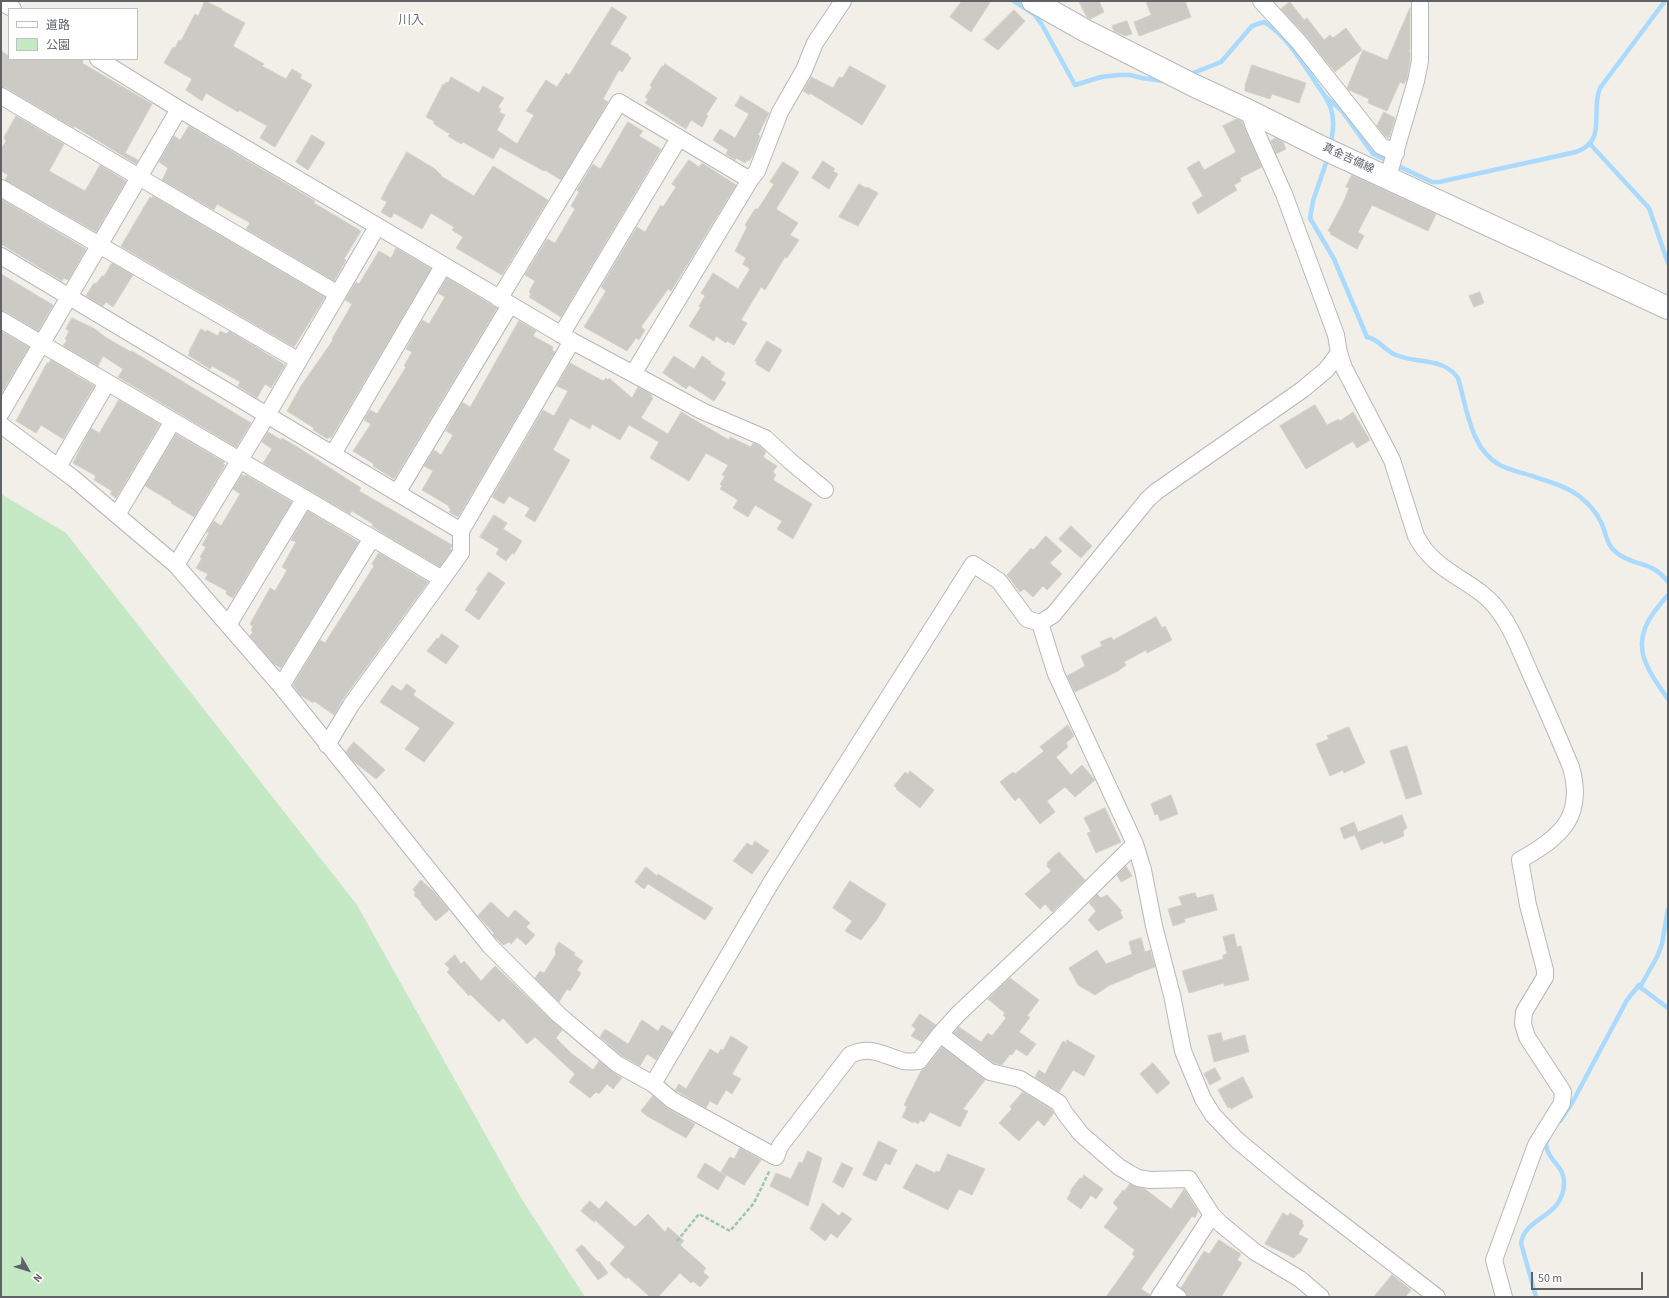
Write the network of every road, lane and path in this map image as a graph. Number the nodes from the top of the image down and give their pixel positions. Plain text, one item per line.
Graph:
1 (843, 1) edge
2 (1033, 1) edge
3 (1261, 1) edge
4 (1420, 1) edge
5 (1, 2) edge
6 (11, 8) edge
7 (100, 60) edge
8 (1, 96) edge
9 (179, 109) junction
10 (1249, 110) junction
11 (679, 138) junction
12 (1392, 164) junction
13 (139, 177) junction
14 (750, 180) junction
15 (1, 188) edge
16 (378, 227) junction
17 (99, 245) junction
18 (1, 256) edge
19 (443, 266) junction
20 (338, 294) junction
21 (69, 297) junction
22 (504, 302) junction
23 (1668, 308) edge
24 (1, 320) edge
25 (566, 338) junction
26 (41, 344) junction
27 (1339, 353) junction
28 (299, 361) junction
29 (633, 374) junction
30 (107, 383) junction
31 (1, 414) edge
32 (268, 414) junction
33 (173, 421) junction
34 (1, 425) edge
35 (333, 454) junction
36 (240, 460) junction
37 (58, 467) junction
38 (826, 490) dead end
39 (397, 493) junction
40 (305, 498) junction
41 (117, 515) junction
42 (462, 531) junction
43 (372, 538) junction
44 (176, 565) junction
45 (442, 579) junction
46 (1040, 623) junction
47 (228, 625) junction
48 (281, 686) junction
49 (327, 745) junction
50 (1135, 844) junction
51 (940, 1034) junction
52 (652, 1084) junction
53 (776, 1157) junction
54 (1212, 1216) junction
55 (677, 1241) dead end
56 (1162, 1292) edge
57 (1178, 1297) edge
58 (1321, 1297) edge
59 (1436, 1297) edge
60 (1504, 1297) edge

1 - 14 street
2 - 10 main road, 真金吉備線
3 - 12 street
4 - 12 street
5 - 6 street
7 - 9 street
8 - 13 street
9 - 13 street
9 - 16 street
10 - 12 main road, 真金吉備線
10 - 27 street
11 - 14 street
11 - 22 street
11 - 25 street
12 - 23 main road, 真金吉備線
13 - 17 street
13 - 20 street
14 - 29 street
15 - 17 street
16 - 19 street
16 - 20 street
17 - 21 street
17 - 28 street
18 - 21 street
19 - 22 street
19 - 35 street
20 - 28 street
21 - 26 street
21 - 32 street
22 - 25 street
22 - 39 street
24 - 26 street
25 - 29 street
25 - 42 street
26 - 30 street
26 - 31 street
27 - 46 street
27 - 60 street
28 - 32 street
29 - 38 street
30 - 33 street
30 - 37 street
32 - 35 street
32 - 36 street
33 - 36 street
33 - 41 street
34 - 37 street
35 - 39 street
36 - 40 street
36 - 44 street
37 - 41 street
39 - 42 street
40 - 43 street
40 - 47 street
41 - 44 street
42 - 45 street
43 - 45 street
43 - 48 street
44 - 47 street
45 - 49 street
46 - 50 street
46 - 52 street
47 - 48 street
48 - 49 street
49 - 52 street
50 - 51 street
50 - 59 street
51 - 53 street
51 - 54 street
52 - 53 street
53 - 55 path
54 - 56 street
54 - 58 street
56 - 57 street

